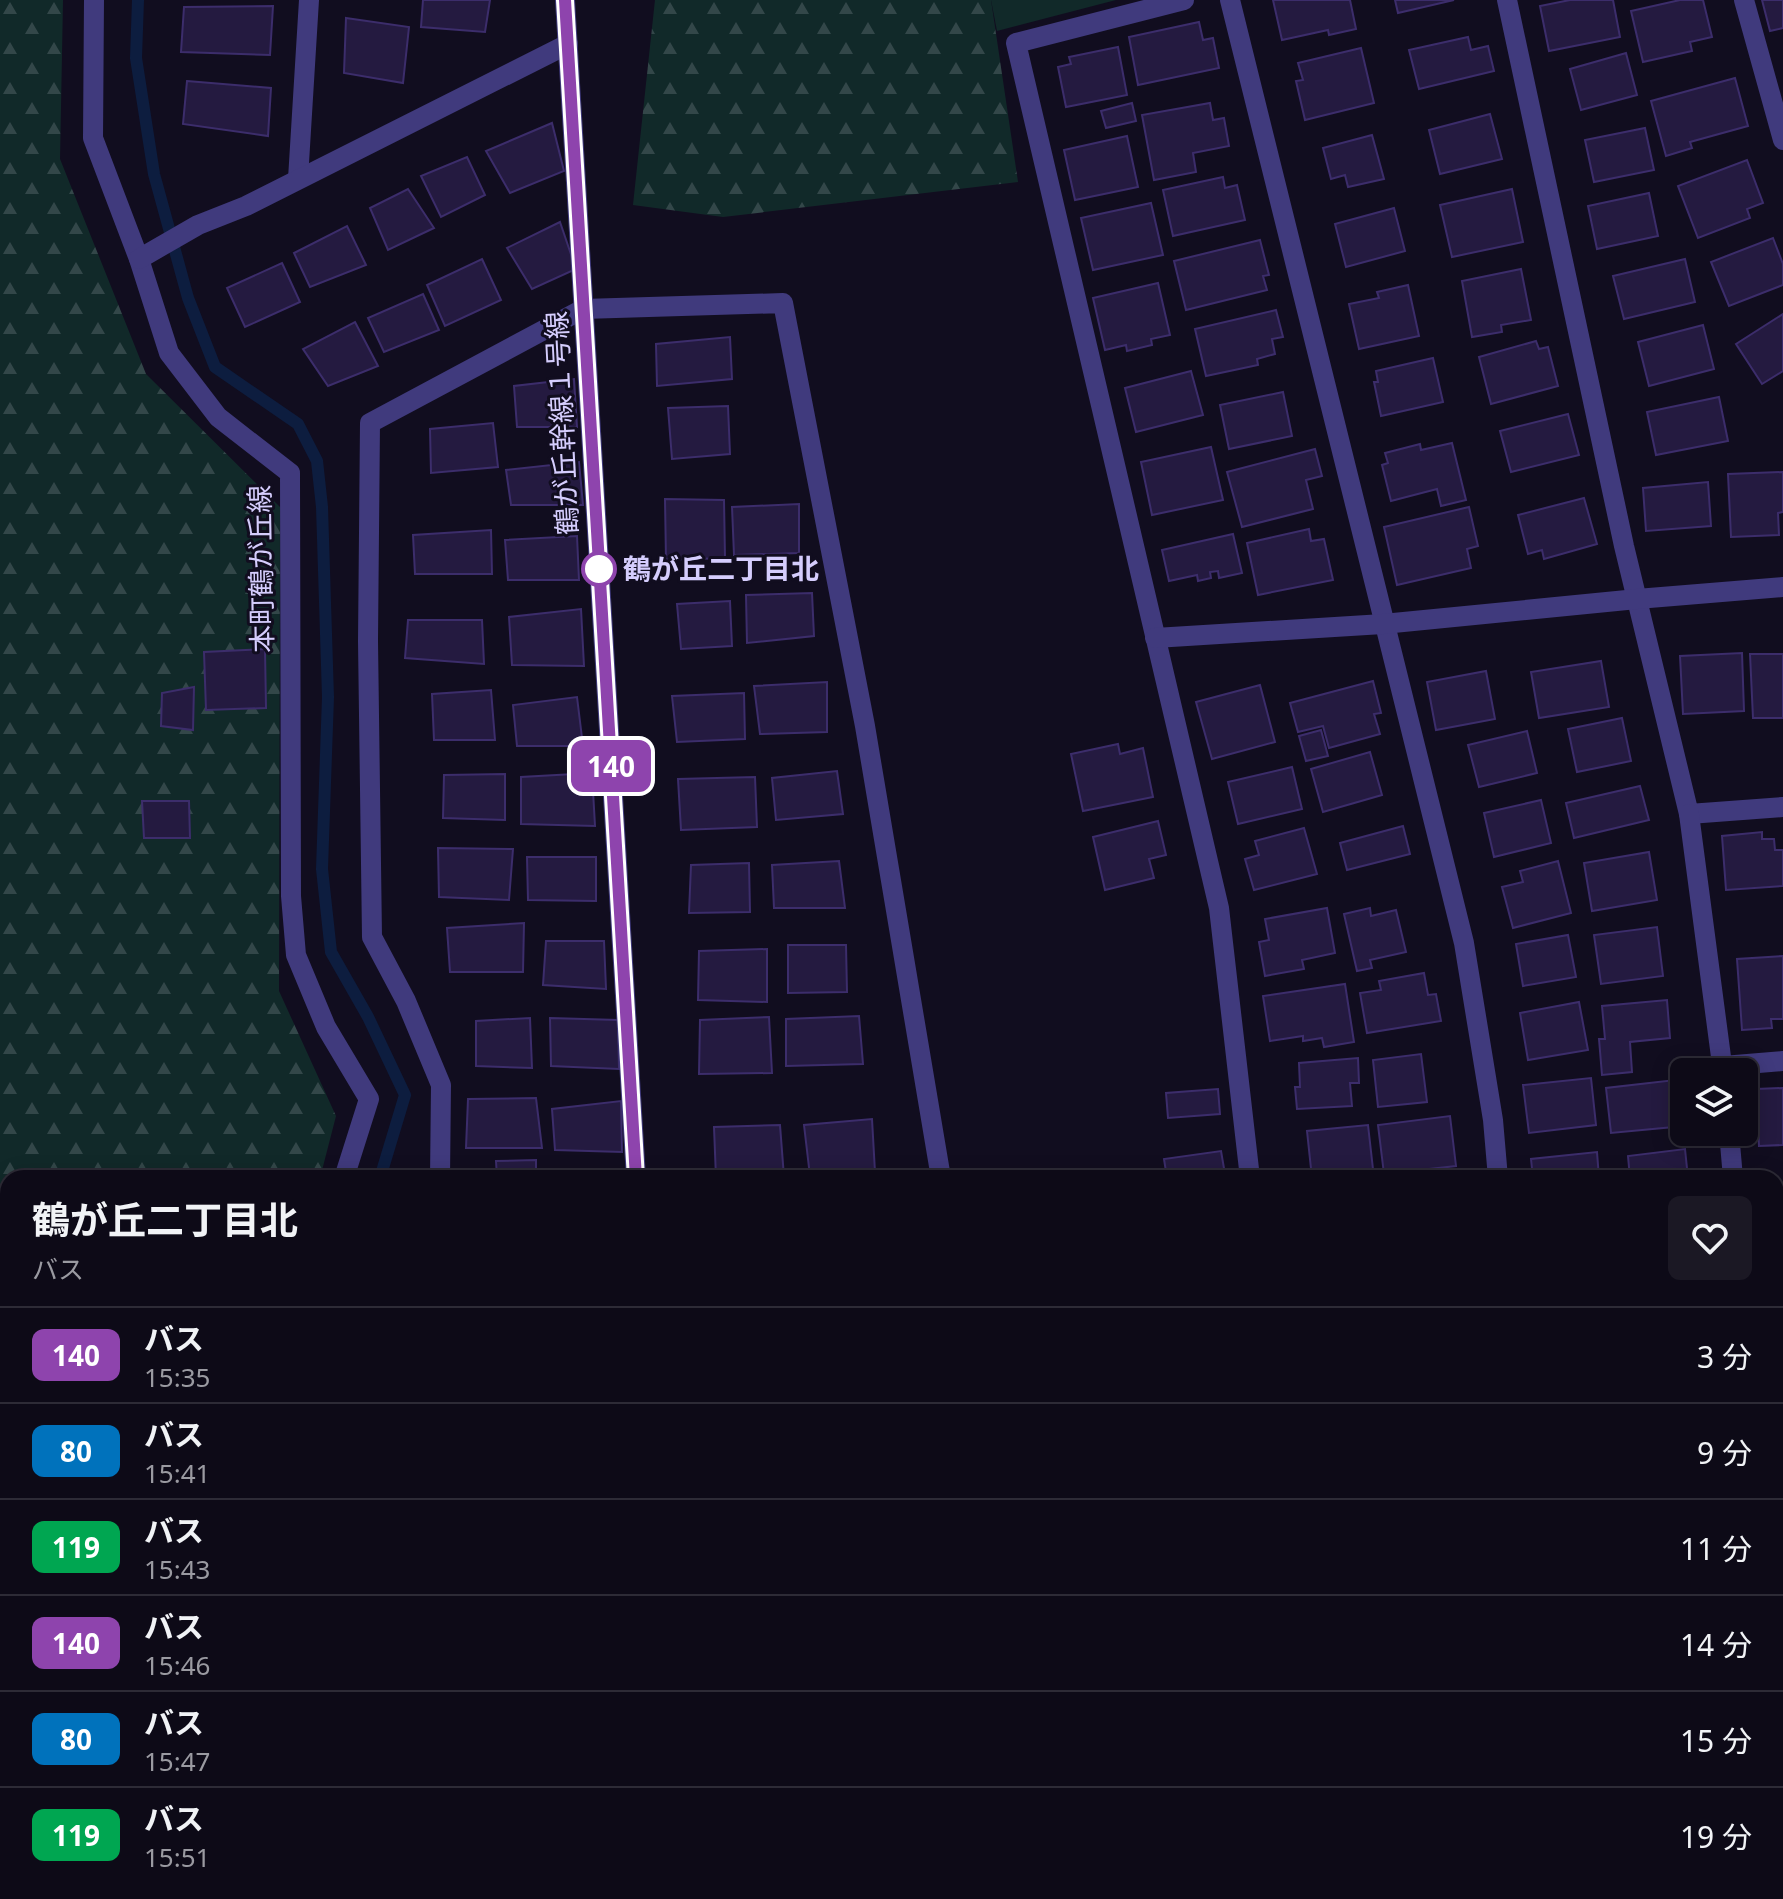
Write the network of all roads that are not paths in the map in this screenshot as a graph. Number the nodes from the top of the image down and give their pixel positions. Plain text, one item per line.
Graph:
1 (94, 0) edge
2 (309, 0) edge
3 (565, 0) edge
4 (1184, 0) edge
5 (1230, 0) edge
6 (1507, 0) edge
7 (1744, 0) edge
8 (568, 44) junction
9 (1783, 140) edge
10 (298, 179) junction
11 (146, 255) junction
12 (583, 309) junction
13 (1783, 587) edge
14 (1637, 599) junction
15 (1383, 624) junction
16 (1155, 638) junction
17 (1783, 807) edge
18 (1689, 814) junction
19 (1722, 1058) edge
20 (1783, 1061) edge
21 (1758, 1064) edge
22 (1730, 1146) edge
23 (347, 1170) edge
24 (440, 1170) edge
25 (636, 1170) edge
26 (940, 1170) edge
27 (1249, 1170) edge
28 (1497, 1170) edge
29 (1732, 1170) edge

1 - 11 street, 本町鶴が丘線
2 - 10 street
3 - 8 street, 鶴が丘幹線１号線
4 - 16 street
5 - 15 street
6 - 14 street
7 - 9 street
8 - 10 street
8 - 12 street, 鶴が丘幹線１号線
10 - 11 street
11 - 23 street, 本町鶴が丘線
12 - 24 street
12 - 25 street, 鶴が丘幹線１号線
12 - 26 street
13 - 14 street
14 - 15 street
14 - 18 street
15 - 16 street
15 - 28 street
16 - 27 street
17 - 18 street
18 - 19 street
20 - 21 street
22 - 29 street

